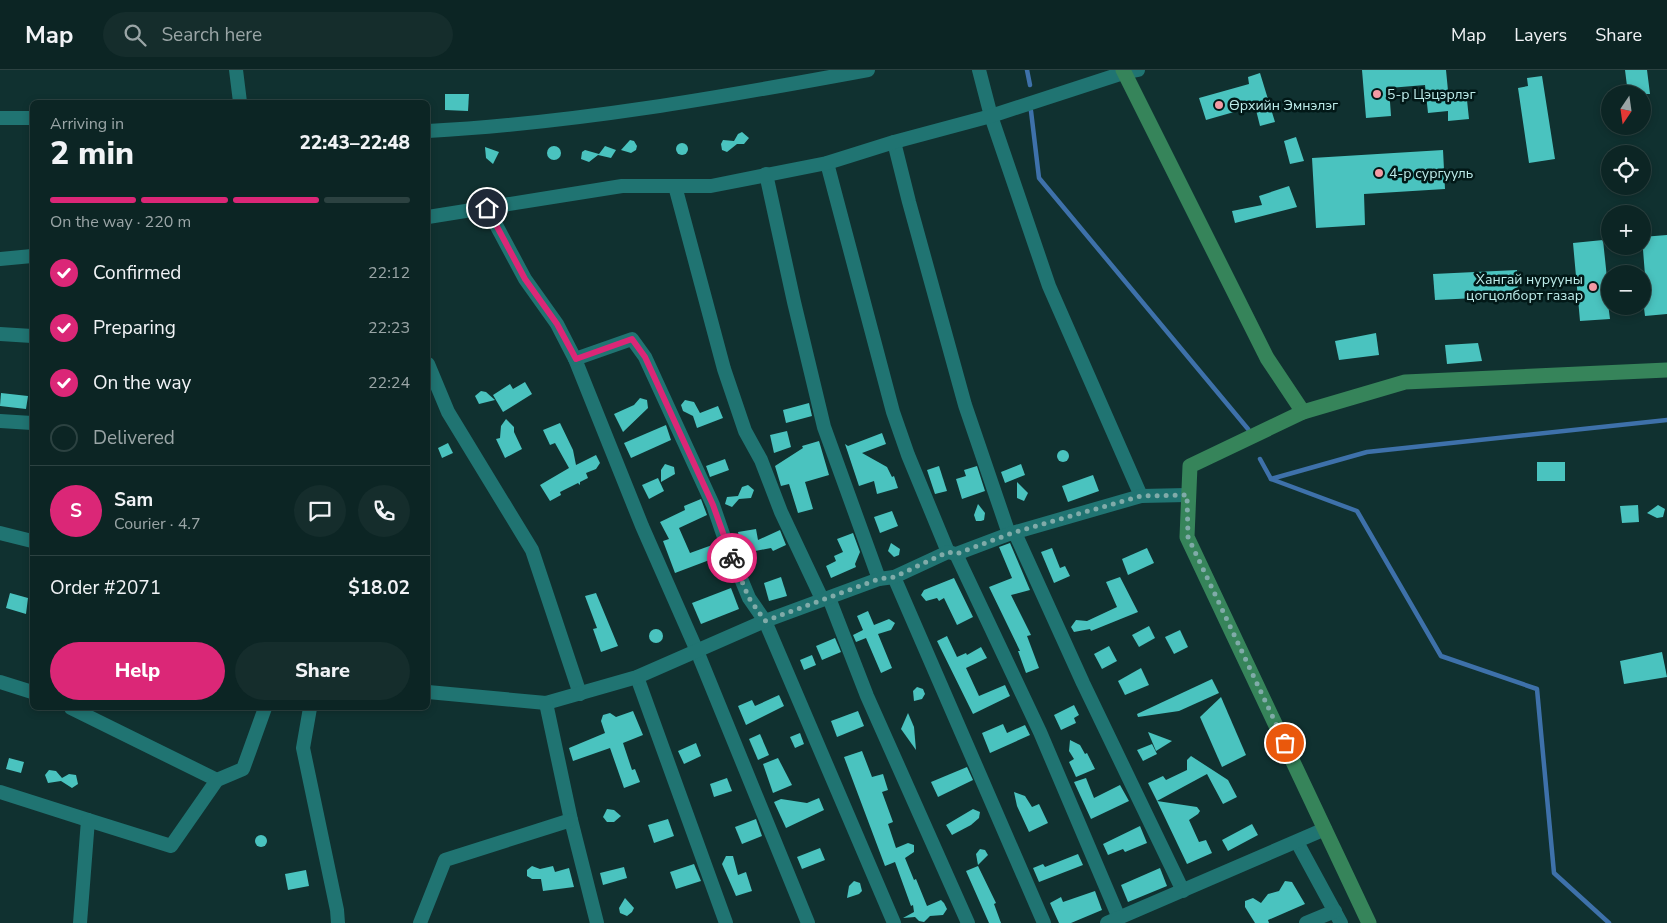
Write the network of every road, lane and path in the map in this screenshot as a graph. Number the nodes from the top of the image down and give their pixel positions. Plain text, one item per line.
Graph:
1 (236, 70) edge
2 (868, 70) edge
3 (979, 70) edge
4 (1128, 71) edge
5 (240, 100) edge
6 (991, 116) junction
7 (0, 118) edge
8 (30, 118) edge
9 (430, 131) edge
10 (894, 142) junction
11 (826, 163) junction
12 (766, 174) junction
13 (675, 186) junction
14 (487, 208) junction
15 (430, 217) edge
16 (30, 256) edge
17 (0, 259) edge
18 (0, 334) edge
19 (30, 336) edge
20 (576, 359) junction
21 (1667, 360) edge
22 (430, 369) edge
23 (1667, 370) edge
24 (1634, 371) junction
25 (1303, 412) junction
26 (0, 421) edge
27 (30, 423) edge
28 (1187, 495) junction
29 (1141, 496) junction
30 (0, 533) edge
31 (1012, 533) junction
32 (30, 540) edge
33 (952, 553) junction
34 (894, 577) junction
35 (879, 579) junction
36 (826, 598) junction
37 (765, 621) junction
38 (697, 651) junction
39 (637, 677) junction
40 (0, 682) edge
41 (30, 691) edge
42 (430, 692) edge
43 (580, 694) junction
44 (546, 703) junction
45 (75, 710) edge
46 (265, 710) edge
47 (310, 710) edge
48 (217, 780) junction
49 (0, 792) edge
50 (88, 820) junction
51 (570, 820) junction
52 (1325, 829) junction
53 (1297, 842) junction
54 (1183, 891) junction
55 (1338, 917) edge
56 (1113, 921) edge
57 (80, 923) edge
58 (338, 923) edge
59 (420, 923) edge
60 (597, 923) edge
61 (726, 923) edge
62 (808, 923) edge
63 (894, 923) edge
64 (968, 923) edge
65 (1044, 923) edge
66 (1306, 923) edge
67 (1370, 923) edge

1 - 5 street
2 - 9 street
3 - 6 street
4 - 6 street
4 - 25 street
6 - 10 street
6 - 29 street
7 - 8 street
10 - 11 street
10 - 31 street
11 - 12 street
11 - 33 street
12 - 13 street
12 - 35 street
13 - 14 street
13 - 36 street
14 - 15 street
14 - 20 street
16 - 17 street
18 - 19 street
20 - 37 street
20 - 38 street
21 - 24 street
22 - 43 street
23 - 24 street
24 - 25 street
25 - 28 street
26 - 27 street
28 - 29 street
28 - 52 street
29 - 31 street
30 - 32 street
31 - 33 street
31 - 54 street
33 - 34 street
33 - 56 street
34 - 35 street
34 - 65 street
35 - 36 street
36 - 37 street
36 - 64 street
37 - 38 street
37 - 63 street
38 - 39 street
38 - 62 street
39 - 43 street
39 - 61 street
40 - 41 street
42 - 44 street
43 - 44 street
44 - 51 street
45 - 48 street
46 - 48 street
47 - 58 street
48 - 50 street
49 - 50 street
50 - 57 street
51 - 59 street
51 - 60 street
52 - 53 street
52 - 67 street
53 - 54 street
53 - 55 street
54 - 56 street
55 - 66 street

